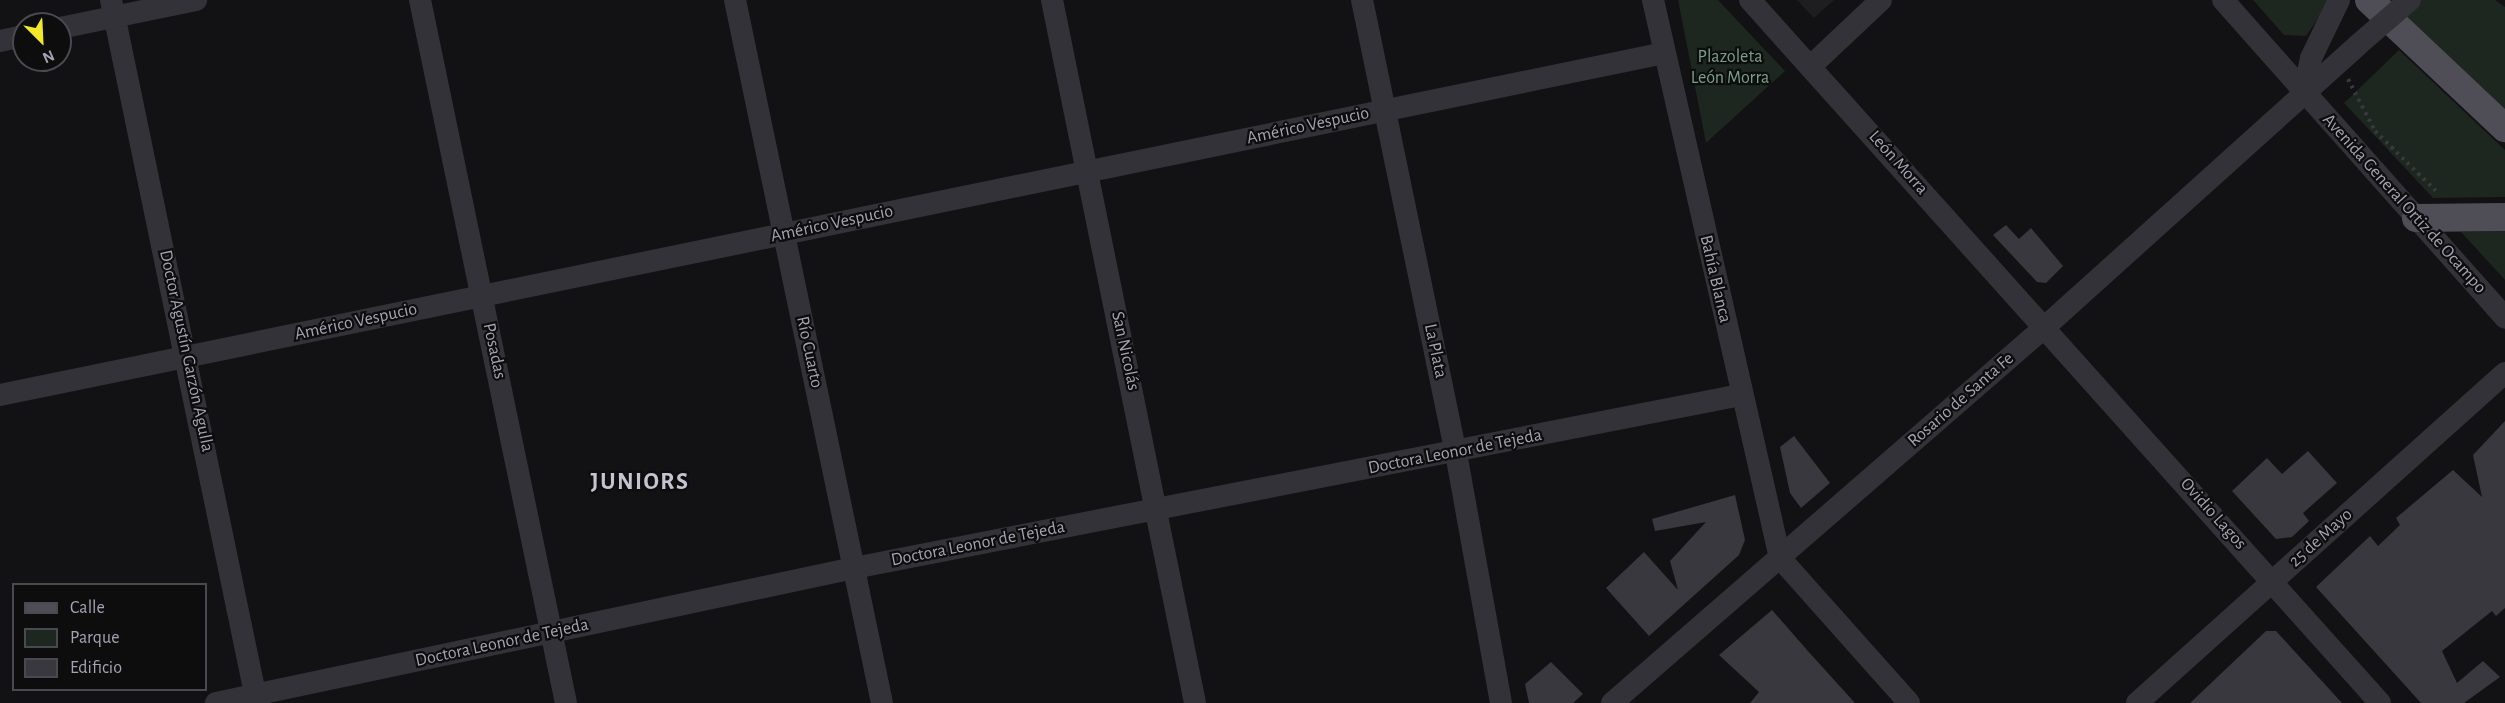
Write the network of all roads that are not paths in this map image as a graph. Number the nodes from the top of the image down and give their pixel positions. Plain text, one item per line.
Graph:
1 (196, 0) edge
2 (420, 0) edge
3 (735, 0) edge
4 (1052, 0) edge
5 (1362, 0) edge
6 (1653, 0) edge
7 (1750, 0) edge
8 (1881, 0) edge
9 (2223, 0) edge
10 (2369, 0) edge
11 (2410, 0) edge
12 (2334, 7) edge
13 (113, 8) edge
14 (72, 23) edge
15 (1664, 53) junction
16 (1810, 66) junction
17 (2304, 90) junction
18 (1386, 110) junction
19 (2505, 128) edge
20 (1088, 171) junction
21 (2505, 217) edge
22 (2416, 218) junction
23 (784, 234) junction
24 (482, 296) junction
25 (2505, 318) edge
26 (2046, 326) junction
27 (188, 356) junction
28 (2505, 372) edge
29 (0, 395) edge
30 (1741, 395) junction
31 (1456, 453) junction
32 (1156, 509) junction
33 (1780, 558) junction
34 (854, 568) junction
35 (2273, 581) junction
36 (552, 632) junction
37 (256, 699) edge
38 (216, 703) edge
39 (566, 703) edge
40 (882, 703) edge
41 (1195, 703) edge
42 (1501, 703) edge
43 (1612, 703) edge
44 (1909, 703) edge
45 (2137, 703) edge
46 (2380, 703) edge

1 - 13 street
2 - 24 street, Posadas
3 - 23 street, Río Cuarto
4 - 20 street, San Nicolás
5 - 18 street, La Plata
6 - 15 street, Bahía Blanca
7 - 16 street, León Morra
8 - 16 street
9 - 17 street, Avenida General Ortiz de Ocampo
10 - 19 main road
11 - 17 street, Rosario de Santa Fe, bridge
12 - 17 street, Rosario de Santa Fe
13 - 14 street
13 - 27 street, Doctor Agustín Garzón Agulla
15 - 18 street, Américo Vespucio
15 - 30 street, Bahía Blanca
16 - 26 street, León Morra
17 - 22 street, Avenida General Ortiz de Ocampo
17 - 26 street, Rosario de Santa Fe
18 - 20 street, Américo Vespucio
18 - 31 street, La Plata
20 - 23 street, Américo Vespucio
20 - 32 street, San Nicolás
21 - 22 main road
22 - 25 street, Avenida General Ortiz de Ocampo
23 - 24 street, Américo Vespucio
23 - 34 street, Río Cuarto
24 - 27 street, Américo Vespucio
24 - 36 street, Posadas
26 - 33 street, Rosario de Santa Fe
26 - 35 street, Ovidio Lagos
27 - 29 street, Américo Vespucio
27 - 37 street, Doctor Agustín Garzón Agulla
28 - 35 street, 25 de Mayo
30 - 31 street, Doctora Leonor de Tejeda
30 - 33 street, Bahía Blanca
31 - 32 street, Doctora Leonor de Tejeda
31 - 42 street, La Plata
32 - 34 street, Doctora Leonor de Tejeda
32 - 41 street, San Nicolás
33 - 43 street, Rosario de Santa Fe
33 - 44 street
34 - 36 street, Doctora Leonor de Tejeda
34 - 40 street, Río Cuarto
35 - 45 street, 25 de Mayo
35 - 46 street, Ovidio Lagos
36 - 37 street, Doctora Leonor de Tejeda
36 - 39 street, Posadas
37 - 38 street, Doctora Leonor de Tejeda

